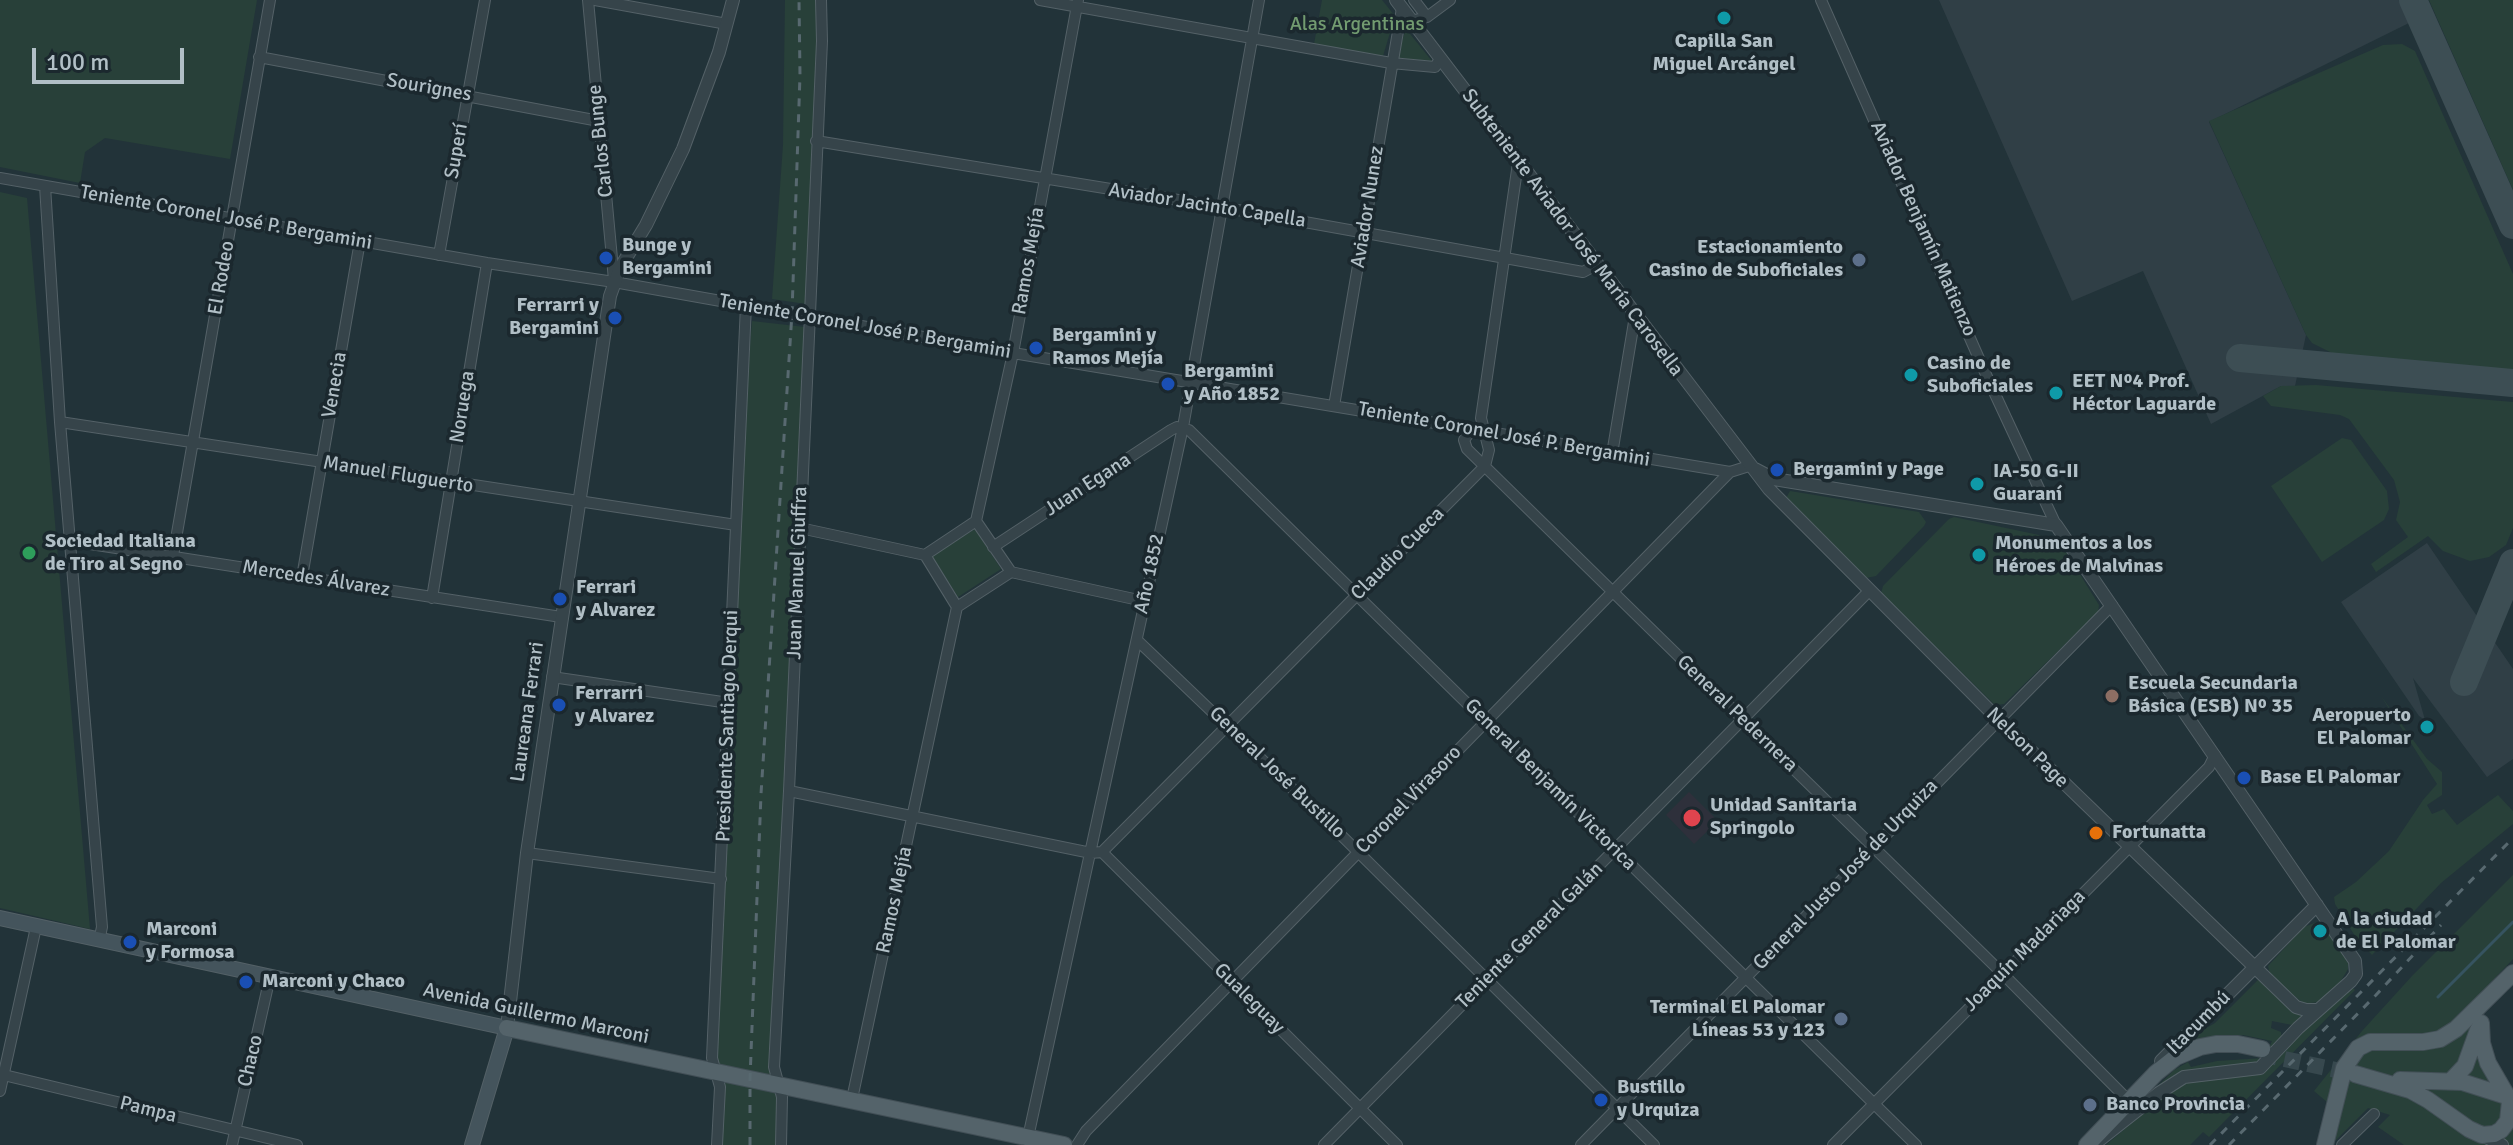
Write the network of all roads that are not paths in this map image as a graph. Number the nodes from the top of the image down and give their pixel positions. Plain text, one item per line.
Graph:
1 (270, 0) edge
2 (485, 0) edge
3 (588, 0) edge
4 (595, 0) edge
5 (733, 0) edge
6 (821, 0) edge
7 (1040, 0) edge
8 (1259, 0) edge
9 (1414, 0) edge
10 (1450, 0) edge
11 (1821, 0) edge
12 (1078, 3) edge
13 (1399, 4) edge
14 (1427, 17) junction
15 (1411, 21) junction
16 (727, 24) junction
17 (1252, 39) junction
18 (259, 57) junction
19 (1440, 59) junction
20 (1391, 63) junction
21 (467, 94) junction
22 (599, 121) junction
23 (816, 141) junction
24 (1518, 163) junction
25 (0, 178) edge
26 (1044, 179) junction
27 (45, 186) junction
28 (1221, 207) junction
29 (232, 219) junction
30 (1364, 232) junction
31 (360, 241) junction
32 (439, 255) junction
33 (1506, 258) junction
34 (487, 263) junction
35 (1596, 265) junction
36 (614, 282) junction
37 (746, 305) junction
38 (809, 316) junction
39 (1635, 316) junction
40 (1013, 353) junction
41 (1192, 382) junction
42 (1334, 406) junction
43 (60, 422) junction
44 (1183, 427) junction
45 (1477, 430) junction
46 (192, 442) junction
47 (1612, 454) junction
48 (321, 463) junction
49 (1485, 466) junction
50 (1749, 466) junction
51 (1730, 472) junction
52 (450, 483) junction
53 (579, 503) junction
54 (976, 521) junction
55 (736, 525) junction
56 (2056, 525) junction
57 (800, 528) junction
58 (71, 541) junction
59 (993, 547) junction
60 (925, 555) junction
61 (173, 556) junction
62 (1011, 572) junction
63 (302, 577) junction
64 (1869, 591) junction
65 (1612, 593) junction
66 (1357, 595) junction
67 (432, 598) junction
68 (1143, 601) junction
69 (2112, 605) junction
70 (957, 607) junction
71 (561, 617) junction
72 (1137, 640) junction
73 (552, 677) junction
74 (729, 703) junction
75 (1998, 719) junction
76 (1743, 720) junction
77 (1486, 722) junction
78 (1227, 725) junction
79 (2215, 755) junction
80 (789, 791) junction
81 (913, 817) junction
82 (1096, 830) junction
83 (1115, 839) junction
84 (2129, 847) junction
85 (1874, 848) junction
86 (1615, 850) junction
87 (527, 853) junction
88 (1097, 853) junction
89 (1358, 853) junction
90 (721, 879) junction
91 (2317, 905) junction
92 (0, 918) edge
93 (36, 927) junction
94 (99, 941) junction
95 (2255, 967) junction
96 (2513, 973) edge
97 (2003, 974) junction
98 (270, 977) junction
99 (1745, 978) junction
100 (1487, 980) junction
101 (1231, 981) junction
102 (2351, 981) joint
103 (2498, 989) junction
104 (2318, 1010) junction
105 (2481, 1023) junction
106 (507, 1028) junction
107 (2261, 1052) tunnel mouth
108 (715, 1072) junction
109 (2, 1074) edge
110 (2451, 1081) junction
111 (777, 1083) junction
112 (0, 1091) edge
113 (2125, 1097) junction
114 (852, 1099) junction
115 (2510, 1101) edge
116 (1874, 1103) junction
117 (1360, 1109) junction
118 (1617, 1109) junction
119 (2374, 1114) dead end
120 (235, 1131) junction
121 (2482, 1135) junction
122 (1027, 1141) edge
123 (232, 1145) edge
124 (297, 1145) edge
125 (472, 1145) edge
126 (717, 1145) edge
127 (781, 1145) edge
128 (1064, 1145) edge
129 (1077, 1145) edge
130 (1324, 1145) edge
131 (1397, 1145) edge
132 (1581, 1145) edge
133 (1654, 1145) edge
134 (1833, 1145) edge
135 (1916, 1145) edge
136 (2088, 1145) edge
137 (2325, 1145) edge
138 (2342, 1145) edge
139 (2502, 1145) edge

1 - 18 street, El Rodeo
2 - 21 street, Superí
3 - 22 street, Carlos Bunge
4 - 16 street
5 - 16 street
6 - 23 street, Juan Manuel Giuffra
7 - 12 street
8 - 17 street, Año 1852
9 - 14 street
10 - 14 street
11 - 56 street, Aviador Benjamín Matienzo
12 - 17 street
12 - 26 street, Ramos Mejía
13 - 15 street, Subteniente Aviador José María Carosella
13 - 20 street, Aviador Nunez
14 - 15 street
15 - 19 street, Subteniente Aviador José María Carosella
16 - 36 street
17 - 20 street
17 - 28 street, Año 1852
18 - 21 street, Sourignes
18 - 29 street, El Rodeo
19 - 20 street
19 - 24 street, Subteniente Aviador José María Carosella
20 - 30 street, Aviador Nunez
21 - 22 street, Sourignes
21 - 32 street, Superí
22 - 36 street, Carlos Bunge
23 - 26 street, Aviador Jacinto Capella
23 - 38 street, Juan Manuel Giuffra
24 - 33 street
24 - 35 street, Subteniente Aviador José María Carosella
25 - 27 street, Teniente Coronel José P. Bergamini
26 - 28 street, Aviador Jacinto Capella
26 - 40 street, Ramos Mejía
27 - 29 street, Teniente Coronel José P. Bergamini
27 - 43 street
28 - 30 street, Aviador Jacinto Capella
28 - 41 street, Año 1852
29 - 31 street, Teniente Coronel José P. Bergamini
29 - 46 street, El Rodeo
30 - 33 street, Aviador Jacinto Capella
30 - 42 street, Aviador Nunez
31 - 32 street, Teniente Coronel José P. Bergamini
31 - 48 street, Venecia
32 - 34 street, Teniente Coronel José P. Bergamini
33 - 35 street, Aviador Jacinto Capella
33 - 45 street
34 - 36 street, Teniente Coronel José P. Bergamini
34 - 52 street, Noruega
35 - 39 street, Subteniente Aviador José María Carosella
36 - 37 street, Teniente Coronel José P. Bergamini
36 - 53 street, Laureana Ferrari
37 - 38 street, Teniente Coronel José P. Bergamini
37 - 55 street, Presidente Santiago Derqui
38 - 40 street, Teniente Coronel José P. Bergamini
38 - 57 street, Juan Manuel Giuffra
39 - 47 street
39 - 50 street, Subteniente Aviador José María Carosella
40 - 41 street, Teniente Coronel José P. Bergamini
40 - 54 street, Ramos Mejía
41 - 42 street, Teniente Coronel José P. Bergamini
41 - 44 street, Año 1852
42 - 45 street, Teniente Coronel José P. Bergamini
43 - 46 street, Manuel Fluguerto
43 - 58 street
44 - 59 street, Juan Egana
44 - 66 street, General Benjamín Victorica
44 - 68 street, Año 1852
45 - 47 street, Teniente Coronel José P. Bergamini
45 - 49 street
45 - 49 street, General Pedernera
46 - 48 street, Manuel Fluguerto
46 - 61 street, El Rodeo
47 - 51 street, Teniente Coronel José P. Bergamini
48 - 52 street, Manuel Fluguerto
48 - 63 street, Venecia
49 - 65 street, General Pedernera
49 - 66 street, Claudio Cueca
50 - 51 street, Coronel Virasoro
50 - 56 street
50 - 64 street, Nelson Page
51 - 65 street, Coronel Virasoro
52 - 53 street, Manuel Fluguerto
52 - 67 street, Noruega
53 - 55 street, Manuel Fluguerto
53 - 71 street, Laureana Ferrari
54 - 59 street
54 - 60 street
55 - 74 street, Presidente Santiago Derqui
56 - 69 street, Aviador Benjamín Matienzo
57 - 60 street
57 - 80 street, Juan Manuel Giuffra
58 - 61 street, Mercedes Álvarez
58 - 94 street
59 - 62 street
60 - 70 street
61 - 63 street, Mercedes Álvarez
62 - 68 street
62 - 70 street
63 - 67 street, Mercedes Álvarez
64 - 75 street, Nelson Page
64 - 76 street, Teniente General Galán
65 - 76 street, General Pedernera
65 - 77 street, Coronel Virasoro
66 - 77 street, General Benjamín Victorica
66 - 78 street, Claudio Cueca
67 - 71 street, Mercedes Álvarez
68 - 72 street, Año 1852
69 - 75 street, General Justo José de Urquiza
69 - 79 street, Aviador Benjamín Matienzo
70 - 81 street, Ramos Mejía
71 - 73 street, Laureana Ferrari
72 - 78 street, General José Bustillo
72 - 82 street, Año 1852
73 - 74 street
73 - 87 street, Laureana Ferrari
74 - 90 street, Presidente Santiago Derqui
75 - 84 street, Nelson Page
75 - 85 street, General Justo José de Urquiza
76 - 85 street, General Pedernera
76 - 86 street, Teniente General Galán
77 - 86 street, General Benjamín Victorica
77 - 89 street, Coronel Virasoro
78 - 83 street, Claudio Cueca
78 - 89 street, General José Bustillo
79 - 84 street, Joaquín Madariaga
79 - 91 street, Aviador Benjamín Matienzo
80 - 81 street
80 - 111 street, Juan Manuel Giuffra
81 - 88 street
81 - 114 street, Ramos Mejía
82 - 83 street
82 - 88 street, Año 1852
83 - 88 street, Claudio Cueca
84 - 95 street, Nelson Page
84 - 97 street, Joaquín Madariaga
85 - 97 street, General Pedernera
85 - 99 street, General Justo José de Urquiza
86 - 99 street, General Benjamín Victorica
86 - 100 street, Teniente General Galán
87 - 90 street
87 - 106 street, Laureana Ferrari
88 - 101 street, Gualeguay
88 - 122 street, Año 1852
89 - 100 street, General José Bustillo
89 - 101 street, Coronel Virasoro
90 - 108 street, Presidente Santiago Derqui
91 - 95 street, Itacumbú
91 - 102 street, Aviador Benjamín Matienzo
92 - 93 main road, Avenida Guillermo Marconi
93 - 94 main road, Avenida Guillermo Marconi
93 - 109 street
94 - 98 main road, Avenida Guillermo Marconi
95 - 104 street, Nelson Page
95 - 113 street, Itacumbú
96 - 103 main road
97 - 113 street, General Pedernera
97 - 116 street, Joaquín Madariaga
98 - 106 main road, Avenida Guillermo Marconi
98 - 120 street, Chaco
99 - 116 street, General Benjamín Victorica
99 - 118 street, General Justo José de Urquiza
100 - 117 street, Teniente General Galán
100 - 118 street, General José Bustillo
101 - 117 street, Gualeguay
101 - 129 street, Coronel Virasoro
102 - 104 street, Itacumbú
103 - 105 main road
103 - 137 main road
104 - 136 street, Itacumbú
105 - 110 main road
105 - 115 main road
106 - 108 main road, Avenida Guillermo Marconi
106 - 125 main road, Laureana Ferrari
107 - 136 main road
108 - 111 main road, Avenida Guillermo Marconi
108 - 126 street, Presidente Santiago Derqui
109 - 112 street
109 - 120 street, Pampa
110 - 115 main road
110 - 121 main road
111 - 114 main road, Avenida Guillermo Marconi
111 - 127 street, Juan Manuel Giuffra
113 - 136 street, Itacumbú
114 - 122 main road, Avenida Guillermo Marconi
115 - 121 main road
116 - 134 street, Joaquín Madariaga
116 - 135 street, General Benjamín Victorica
117 - 130 street, Teniente General Galán
117 - 131 street, Gualeguay
118 - 132 street, General Justo José de Urquiza
118 - 133 street, General José Bustillo
119 - 138 street
120 - 123 street, Chaco
120 - 124 street, Pampa
121 - 139 street
122 - 128 main road, Avenida Guillermo Marconi

